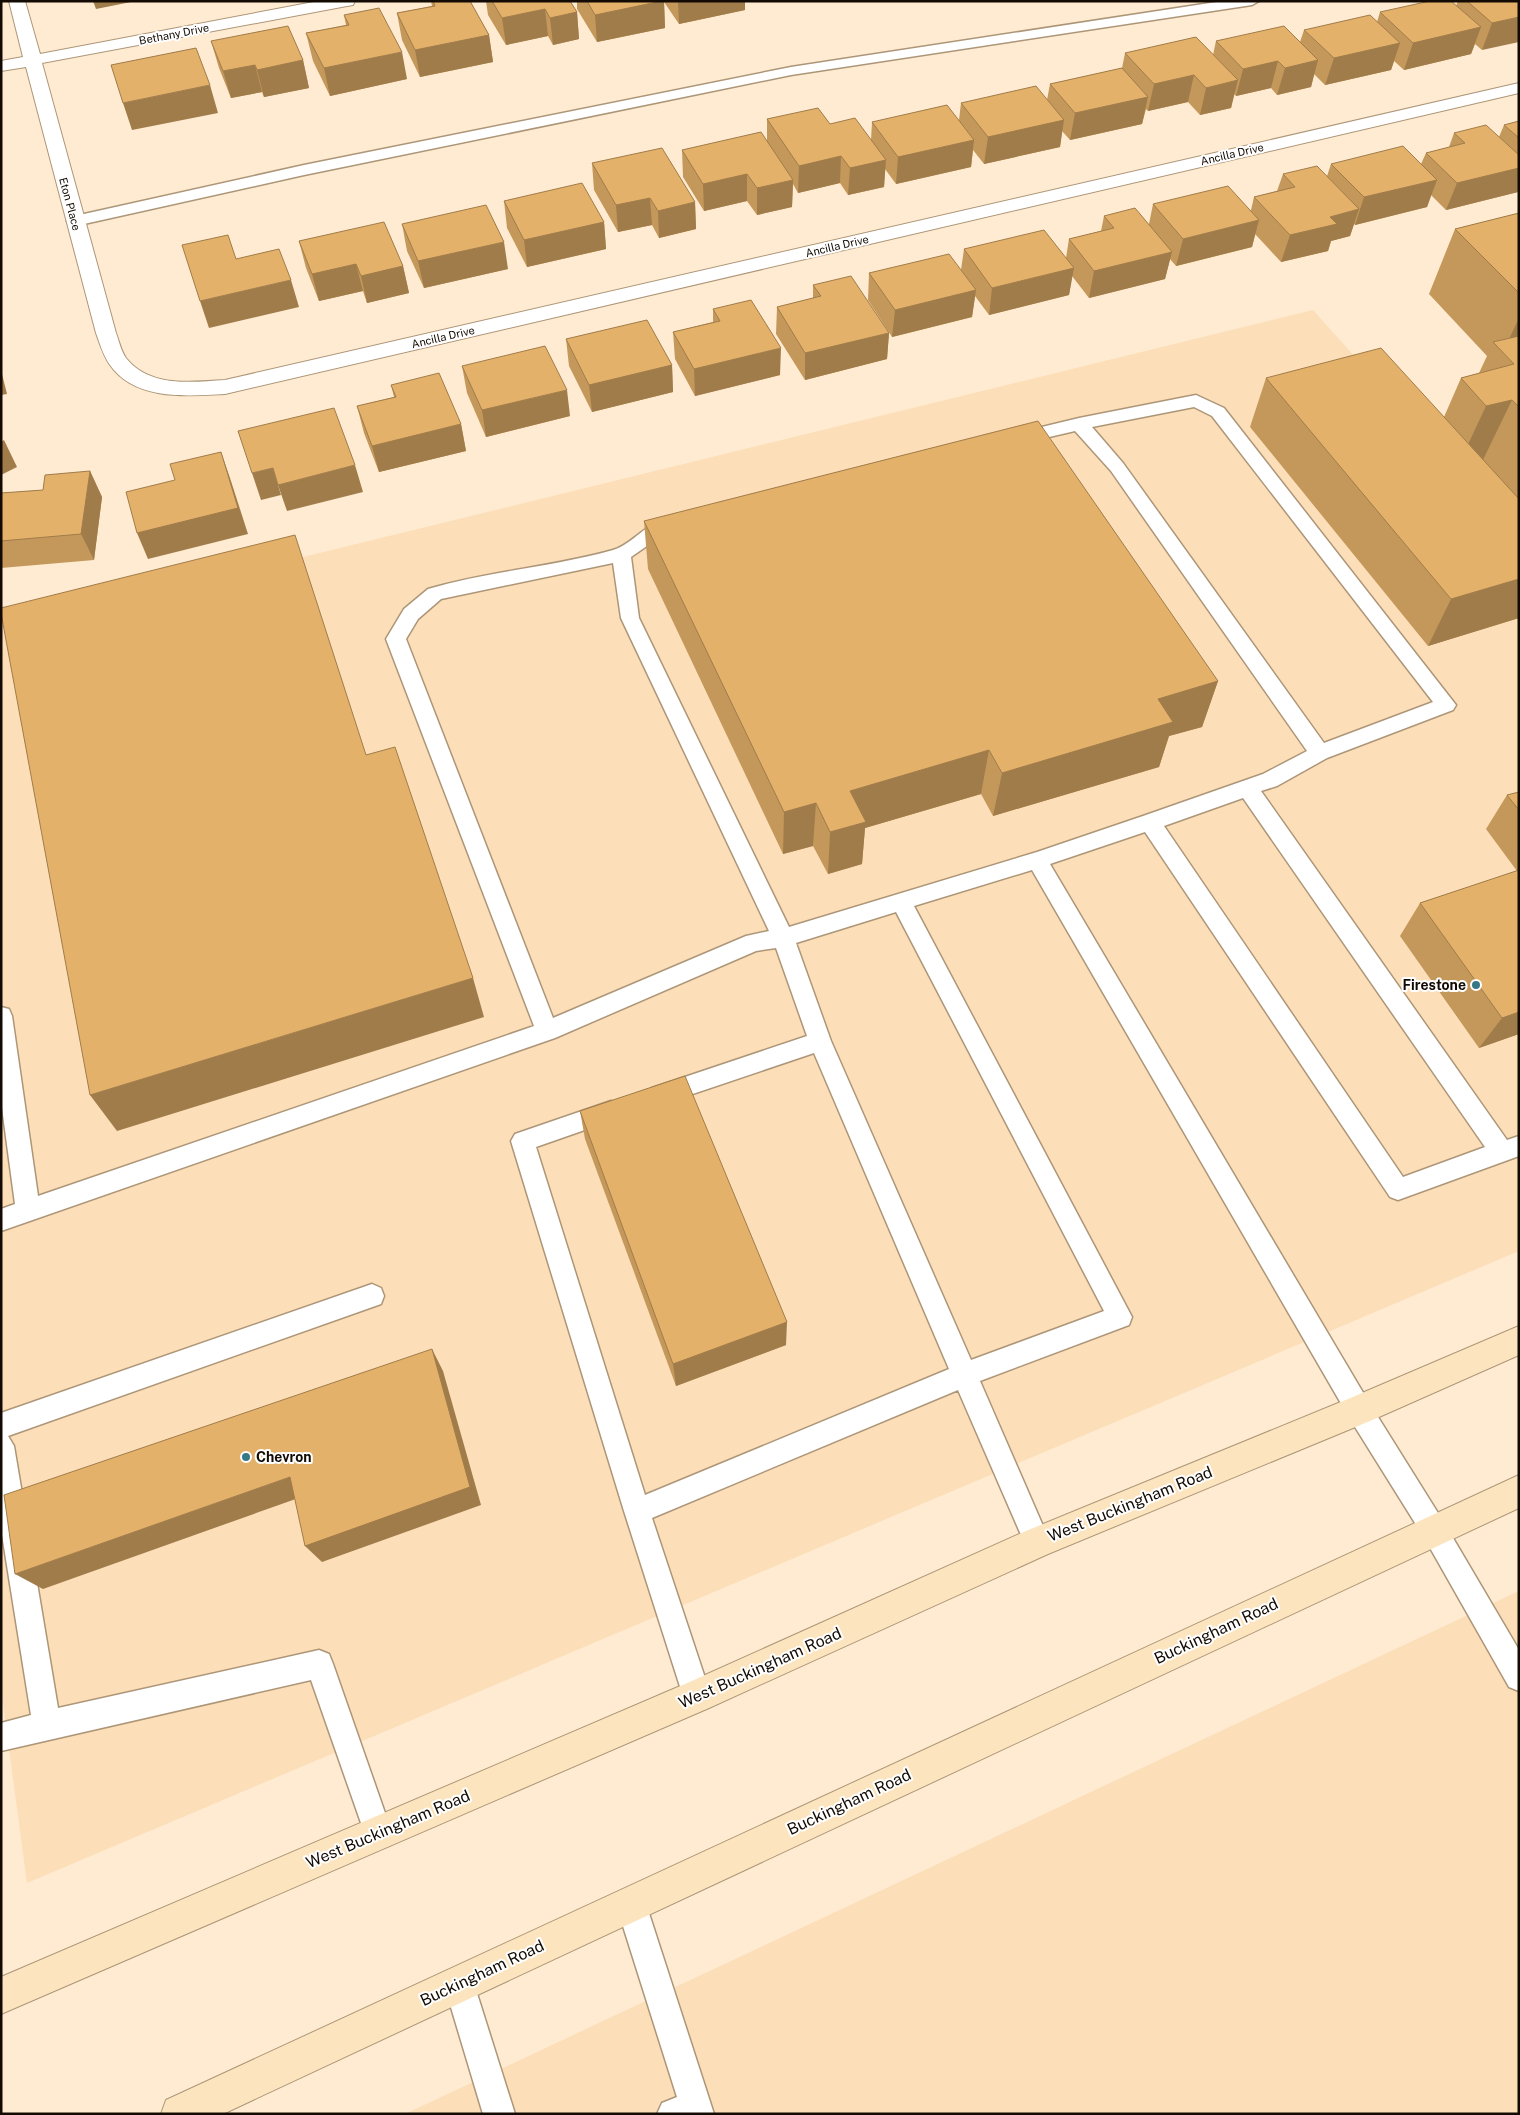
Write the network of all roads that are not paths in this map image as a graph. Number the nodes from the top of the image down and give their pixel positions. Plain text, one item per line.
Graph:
1 (17, 1) edge
2 (347, 1) edge
3 (1252, 1) edge
4 (31, 60) junction
5 (1, 66) edge
6 (1519, 88) edge
7 (75, 221) junction
8 (154, 387) joint
9 (1079, 424) junction
10 (995, 443) edge
11 (688, 520) edge
12 (621, 555) junction
13 (1320, 753) junction
14 (1247, 788) junction
15 (1150, 822) junction
16 (1037, 860) junction
17 (901, 902) junction
18 (783, 938) junction
19 (1, 1016) edge
20 (548, 1031) junction
21 (820, 1040) junction
22 (1510, 1149) edge
23 (28, 1211) junction
24 (1, 1220) edge
25 (372, 1296) dead end
26 (1519, 1340) edge
27 (964, 1375) junction
28 (1358, 1410) junction
29 (1, 1426) edge
30 (1, 1446) edge
31 (1519, 1491) edge
32 (637, 1511) junction
33 (1434, 1530) junction
34 (1037, 1542) junction
35 (1519, 1677) edge
36 (697, 1696) junction
37 (46, 1725) junction
38 (1, 1737) edge
39 (378, 1833) junction
40 (631, 1904) junction
41 (459, 1984) junction
42 (1, 1996) edge
43 (689, 2112) edge
44 (180, 2114) edge
45 (499, 2114) edge

1 - 4 street, Eton Place
2 - 4 street, Bethany Drive
3 - 7 lane
4 - 5 street, Bethany Drive
4 - 7 street, Eton Place
6 - 8 street, Ancilla Drive
7 - 8 street, Eton Place
9 - 10 lane
9 - 13 lane
9 - 13 lane
11 - 12 lane
12 - 18 lane
12 - 20 lane
13 - 14 lane
14 - 15 lane
14 - 22 lane
15 - 16 lane
15 - 22 lane
16 - 17 lane
16 - 28 lane
17 - 18 lane
17 - 27 lane
18 - 20 lane
18 - 21 lane
19 - 23 lane
20 - 23 lane
21 - 27 lane
21 - 32 lane
23 - 24 lane
25 - 29 lane
26 - 28 main road, West Buckingham Road
27 - 32 lane
27 - 34 lane
28 - 33 lane
28 - 34 main road, West Buckingham Road
30 - 37 lane
31 - 33 main road, Buckingham Road
32 - 36 lane
33 - 35 lane
33 - 40 main road, Buckingham Road
34 - 36 main road, West Buckingham Road
36 - 39 main road, West Buckingham Road
37 - 38 lane
37 - 39 lane
39 - 42 main road, West Buckingham Road
40 - 41 main road, Buckingham Road
40 - 43 lane
41 - 44 main road, Buckingham Road
41 - 45 lane

